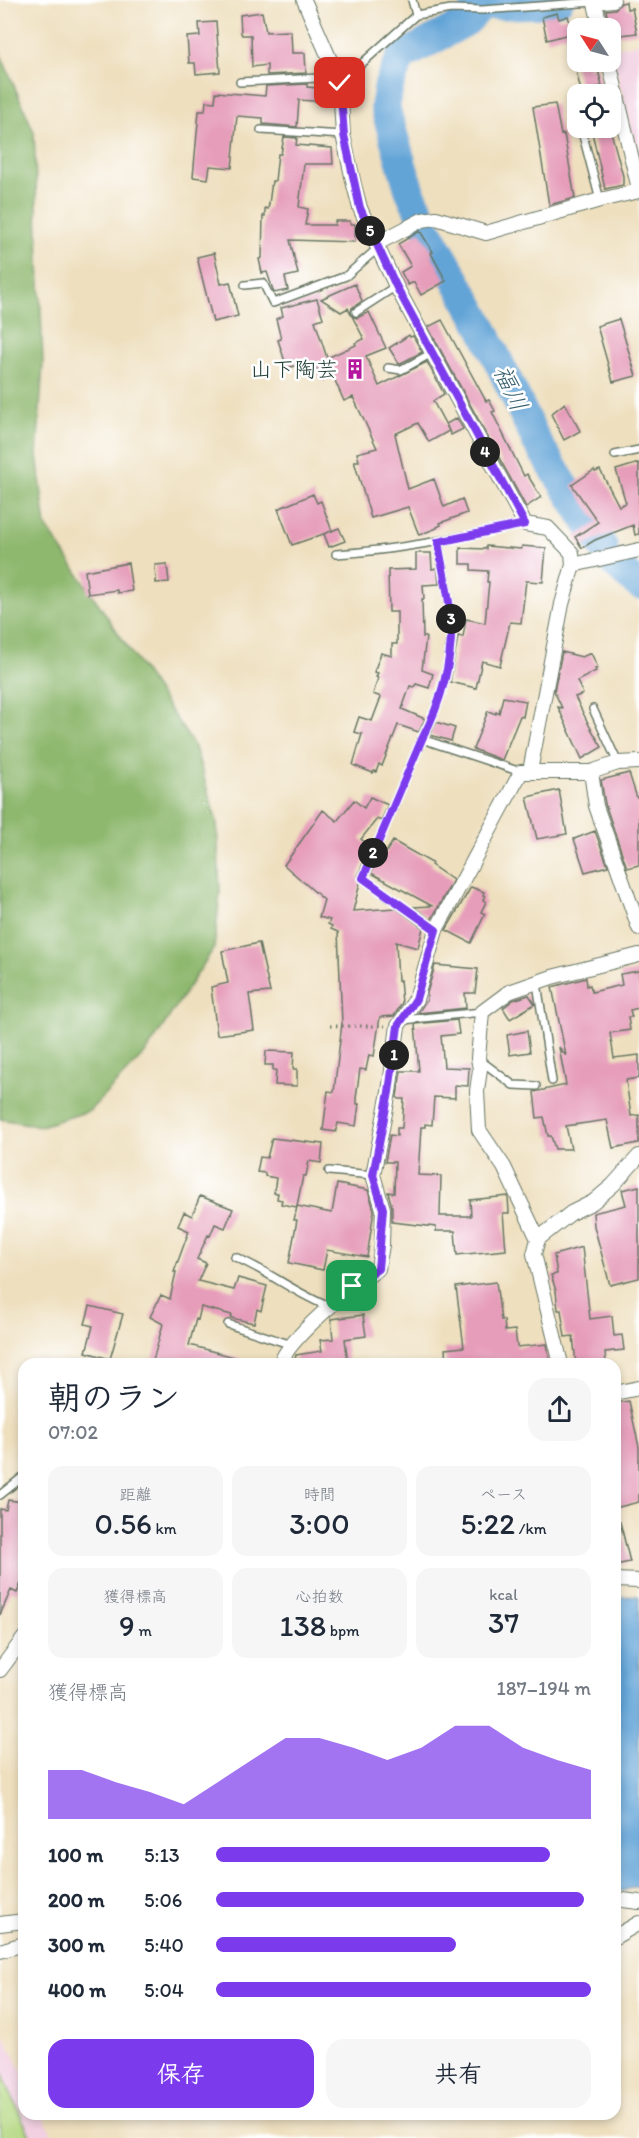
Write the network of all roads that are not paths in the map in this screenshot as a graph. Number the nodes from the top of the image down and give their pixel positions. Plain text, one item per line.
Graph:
1 (304, 0) edge
2 (412, 0) edge
3 (614, 0) edge
4 (594, 1) edge
5 (416, 15) junction
6 (598, 18) edge
7 (611, 72) edge
8 (339, 80) junction
9 (240, 82) dead end
10 (261, 130) dead end
11 (344, 135) junction
12 (584, 138) edge
13 (639, 190) edge
14 (600, 200) junction
15 (377, 247) junction
16 (245, 285) dead end
17 (396, 286) junction
18 (356, 312) dead end
19 (432, 353) junction
20 (388, 368) dead end
21 (639, 450) edge
22 (615, 455) dead end
23 (525, 524) junction
24 (438, 542) junction
25 (639, 550) edge
26 (336, 554) dead end
27 (573, 565) junction
28 (593, 709) dead end
29 (422, 739) junction
30 (639, 762) edge
31 (618, 763) junction
32 (526, 772) junction
33 (591, 772) junction
34 (639, 928) edge
35 (436, 930) junction
36 (639, 956) edge
37 (537, 983) junction
38 (482, 1012) junction
39 (401, 1023) junction
40 (478, 1058) junction
41 (552, 1081) dead end
42 (537, 1086) dead end
43 (639, 1155) edge
44 (329, 1172) dead end
45 (373, 1175) junction
46 (538, 1239) junction
47 (235, 1257) dead end
48 (330, 1307) junction
49 (228, 1324) dead end
50 (292, 1345) junction
51 (282, 1358) edge
52 (560, 1358) edge
53 (639, 1388) edge
54 (621, 1392) edge
55 (18, 1481) edge
56 (0, 1495) edge
57 (621, 1580) edge
58 (639, 1581) edge
59 (18, 1646) edge
60 (0, 1670) edge
61 (621, 1900) edge
62 (639, 1902) edge
63 (18, 1922) edge
64 (639, 1923) edge
65 (0, 1924) edge
66 (621, 1934) edge
67 (18, 1946) edge
68 (0, 1951) edge

1 - 8 street
2 - 5 lane
3 - 4 street
4 - 5 lane
4 - 6 street
5 - 8 lane
7 - 13 street
8 - 9 lane
8 - 11 street
10 - 11 lane
11 - 15 street
12 - 14 lane
13 - 14 street
14 - 15 street
15 - 16 lane
15 - 17 street
17 - 18 lane
17 - 19 street
19 - 20 lane
19 - 23 street
21 - 22 lane
23 - 24 lane
23 - 27 street
24 - 26 lane
24 - 29 lane
25 - 27 street
27 - 32 street
28 - 31 lane
29 - 32 lane
29 - 35 lane
30 - 31 street
31 - 33 street
32 - 33 street
32 - 35 street
33 - 34 street
35 - 39 street
36 - 37 street
37 - 38 street
37 - 41 lane
38 - 39 lane
38 - 40 street
39 - 45 street
40 - 42 lane
40 - 46 street
43 - 46 street
44 - 45 lane
45 - 48 street
46 - 52 street
47 - 48 lane
48 - 50 street
49 - 50 lane
50 - 51 street
53 - 54 street
55 - 56 lane
57 - 58 street
59 - 60 street
61 - 62 street
63 - 65 street
64 - 66 street
67 - 68 street

